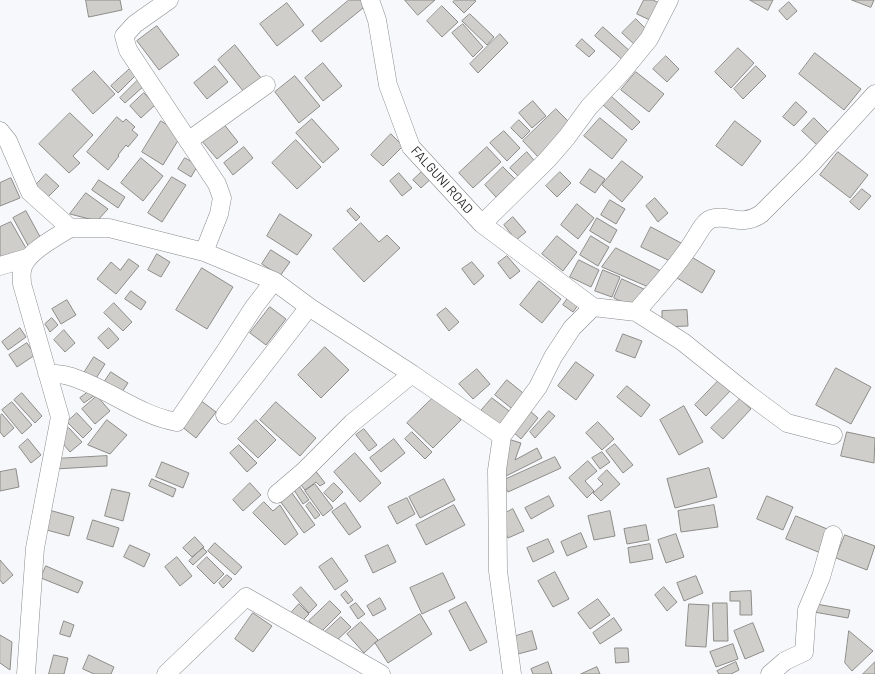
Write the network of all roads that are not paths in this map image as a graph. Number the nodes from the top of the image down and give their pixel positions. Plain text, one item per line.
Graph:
1 (169, 0) edge
2 (370, 0) edge
3 (669, 0) edge
4 (266, 84) dead end
5 (875, 94) edge
6 (0, 131) edge
7 (188, 141) junction
8 (482, 224) junction
9 (70, 228) junction
10 (204, 252) junction
11 (27, 258) junction
12 (0, 266) edge
13 (274, 281) junction
14 (309, 307) junction
15 (593, 307) junction
16 (636, 312) junction
17 (47, 373) junction
18 (412, 374) junction
19 (225, 415) dead end
20 (833, 435) dead end
21 (502, 436) junction
22 (277, 494) dead end
23 (833, 535) dead end
24 (26, 674) edge
25 (166, 674) edge
26 (381, 674) edge
27 (512, 674) edge
28 (770, 674) edge

1 - 7 street
2 - 8 street, FALGUNI ROAD
3 - 8 street
4 - 7 street
5 - 16 street
6 - 9 street
7 - 10 street
8 - 15 street, FALGUNI ROAD
9 - 10 street
9 - 11 street
10 - 13 street
11 - 12 street
11 - 17 street
13 - 14 street
13 - 17 street
14 - 18 street
14 - 19 street
15 - 16 street
15 - 21 street
16 - 20 street
17 - 24 street
18 - 21 street
18 - 22 street
21 - 27 street
23 - 28 street
25 - 26 street

